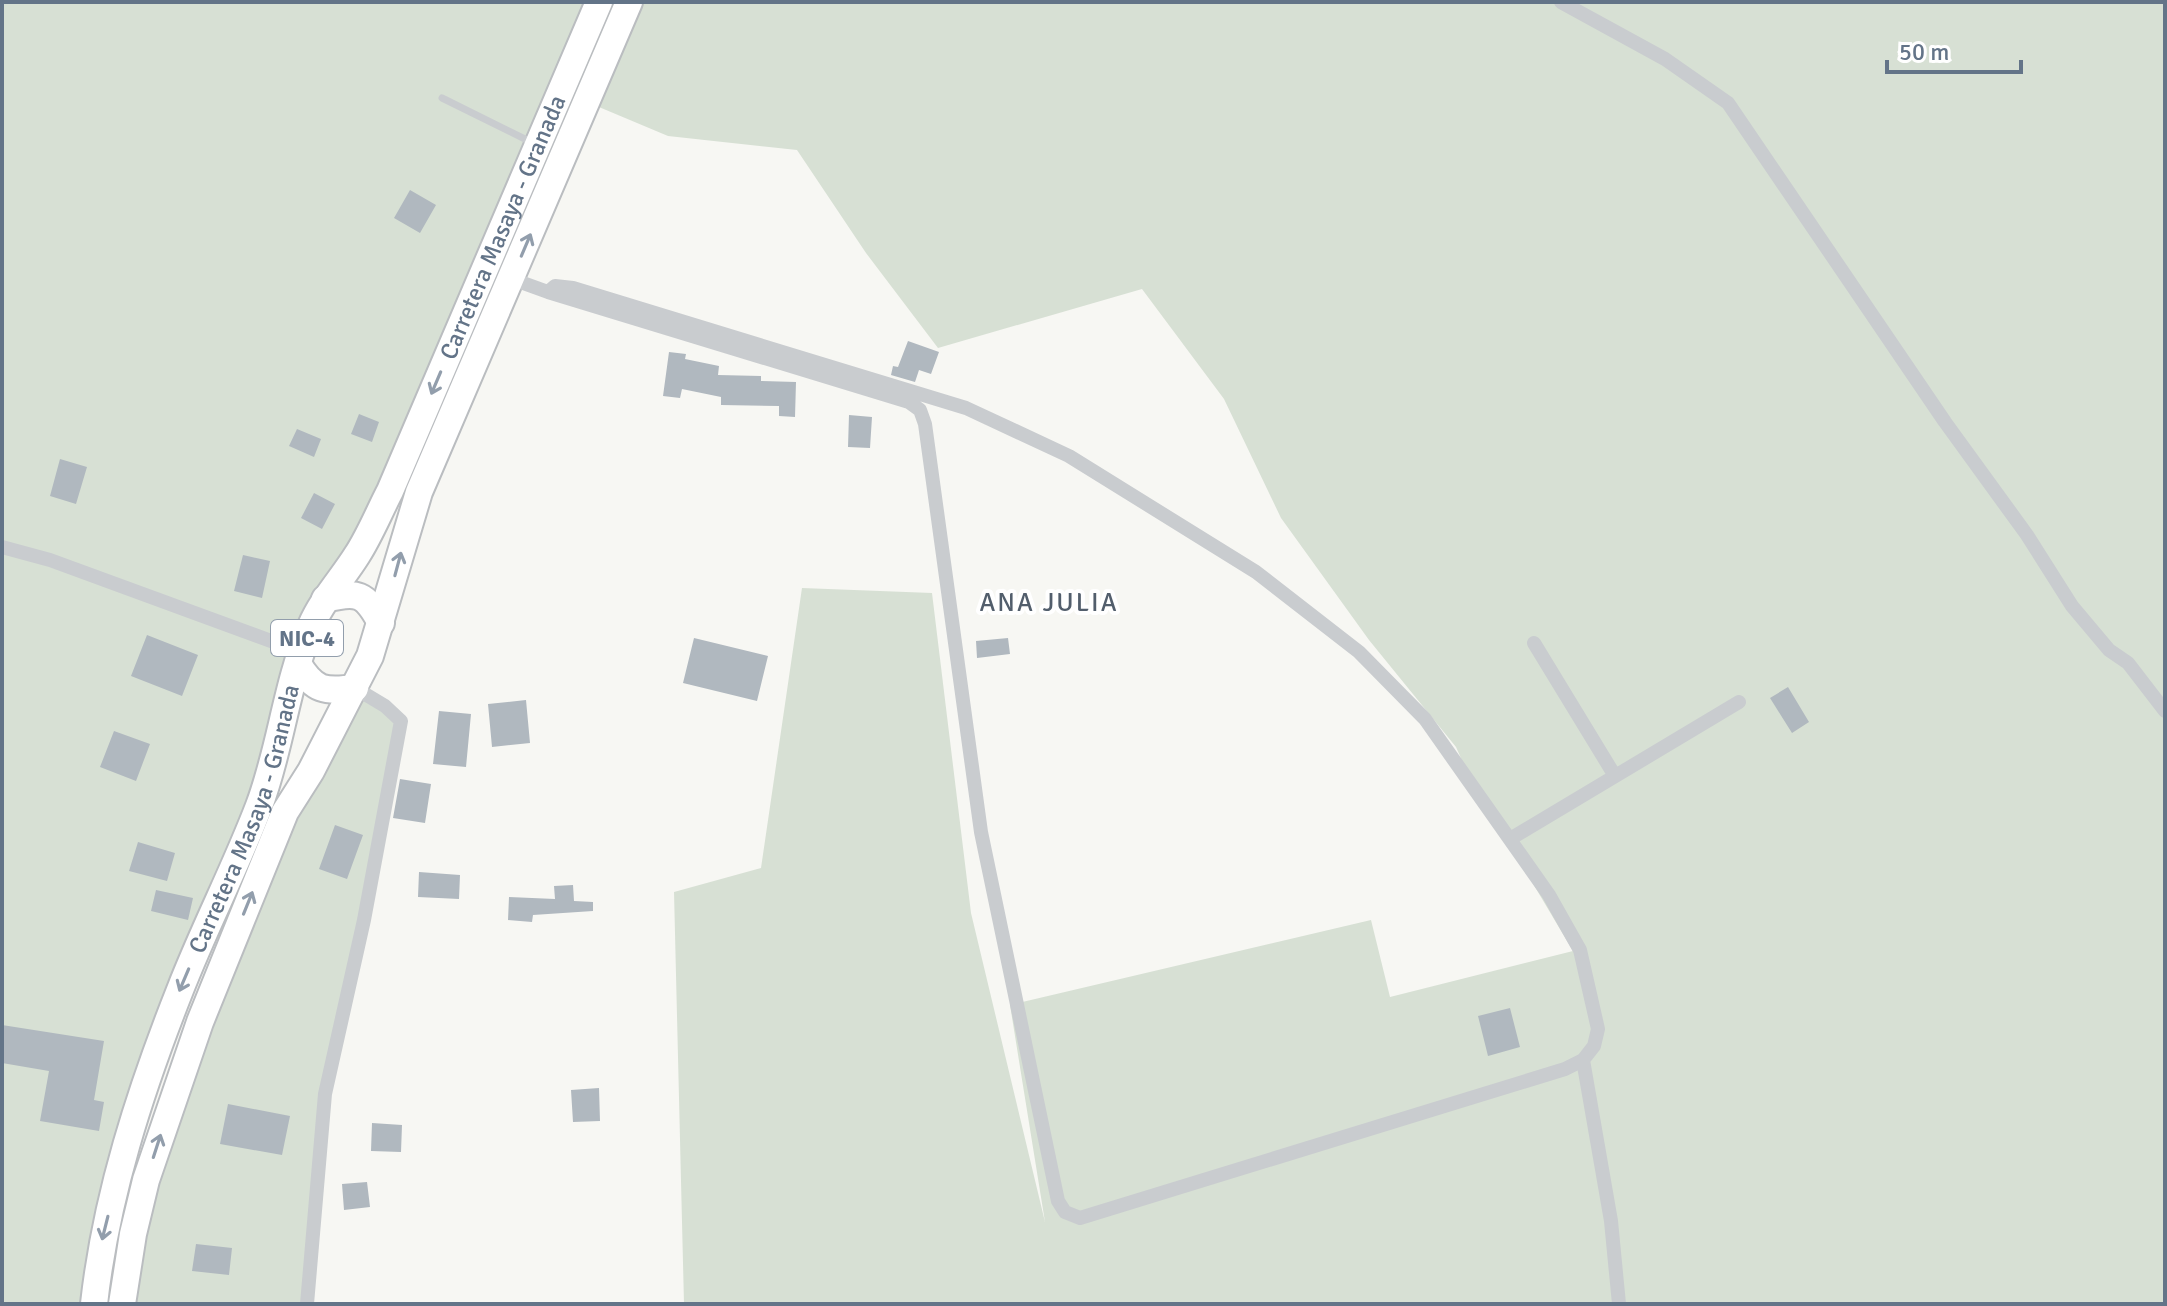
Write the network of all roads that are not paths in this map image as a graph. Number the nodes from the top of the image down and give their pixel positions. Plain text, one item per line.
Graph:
1 (599, 2) edge
2 (629, 2) edge
3 (1561, 2) edge
4 (442, 98) dead end
5 (538, 145) junction
6 (512, 279) junction
7 (548, 292) junction
8 (2, 547) edge
9 (325, 599) junction
10 (381, 623) junction
11 (1534, 643) dead end
12 (300, 658) junction
13 (355, 688) junction
14 (1739, 702) dead end
15 (2165, 711) edge
16 (1615, 776) junction
17 (1510, 839) junction
18 (1583, 1060) junction
19 (94, 1304) edge
20 (122, 1304) edge
21 (307, 1304) edge
22 (1619, 1304) edge

1 - 5 highway, Carretera Masaya - Granada / NIC-4
6 -> 2 highway, Carretera Masaya - Granada / NIC-4
3 - 15 street
4 - 5 lane
5 -> 9 highway, Carretera Masaya - Granada / NIC-4
6 - 7 street
10 -> 6 highway, Carretera Masaya - Granada / NIC-4
7 - 17 street
7 - 18 street
8 - 12 street
9 - 10 highway
9 - 12 highway, Carretera Masaya - Granada / NIC-4
10 - 13 highway, Carretera Masaya - Granada / NIC-4
11 - 16 street
12 - 13 highway
12 -> 19 highway, Carretera Masaya - Granada / NIC-4
20 -> 13 highway, Carretera Masaya - Granada / NIC-4
13 - 21 street
14 - 16 street
16 - 17 street
17 - 18 street
18 - 22 street

